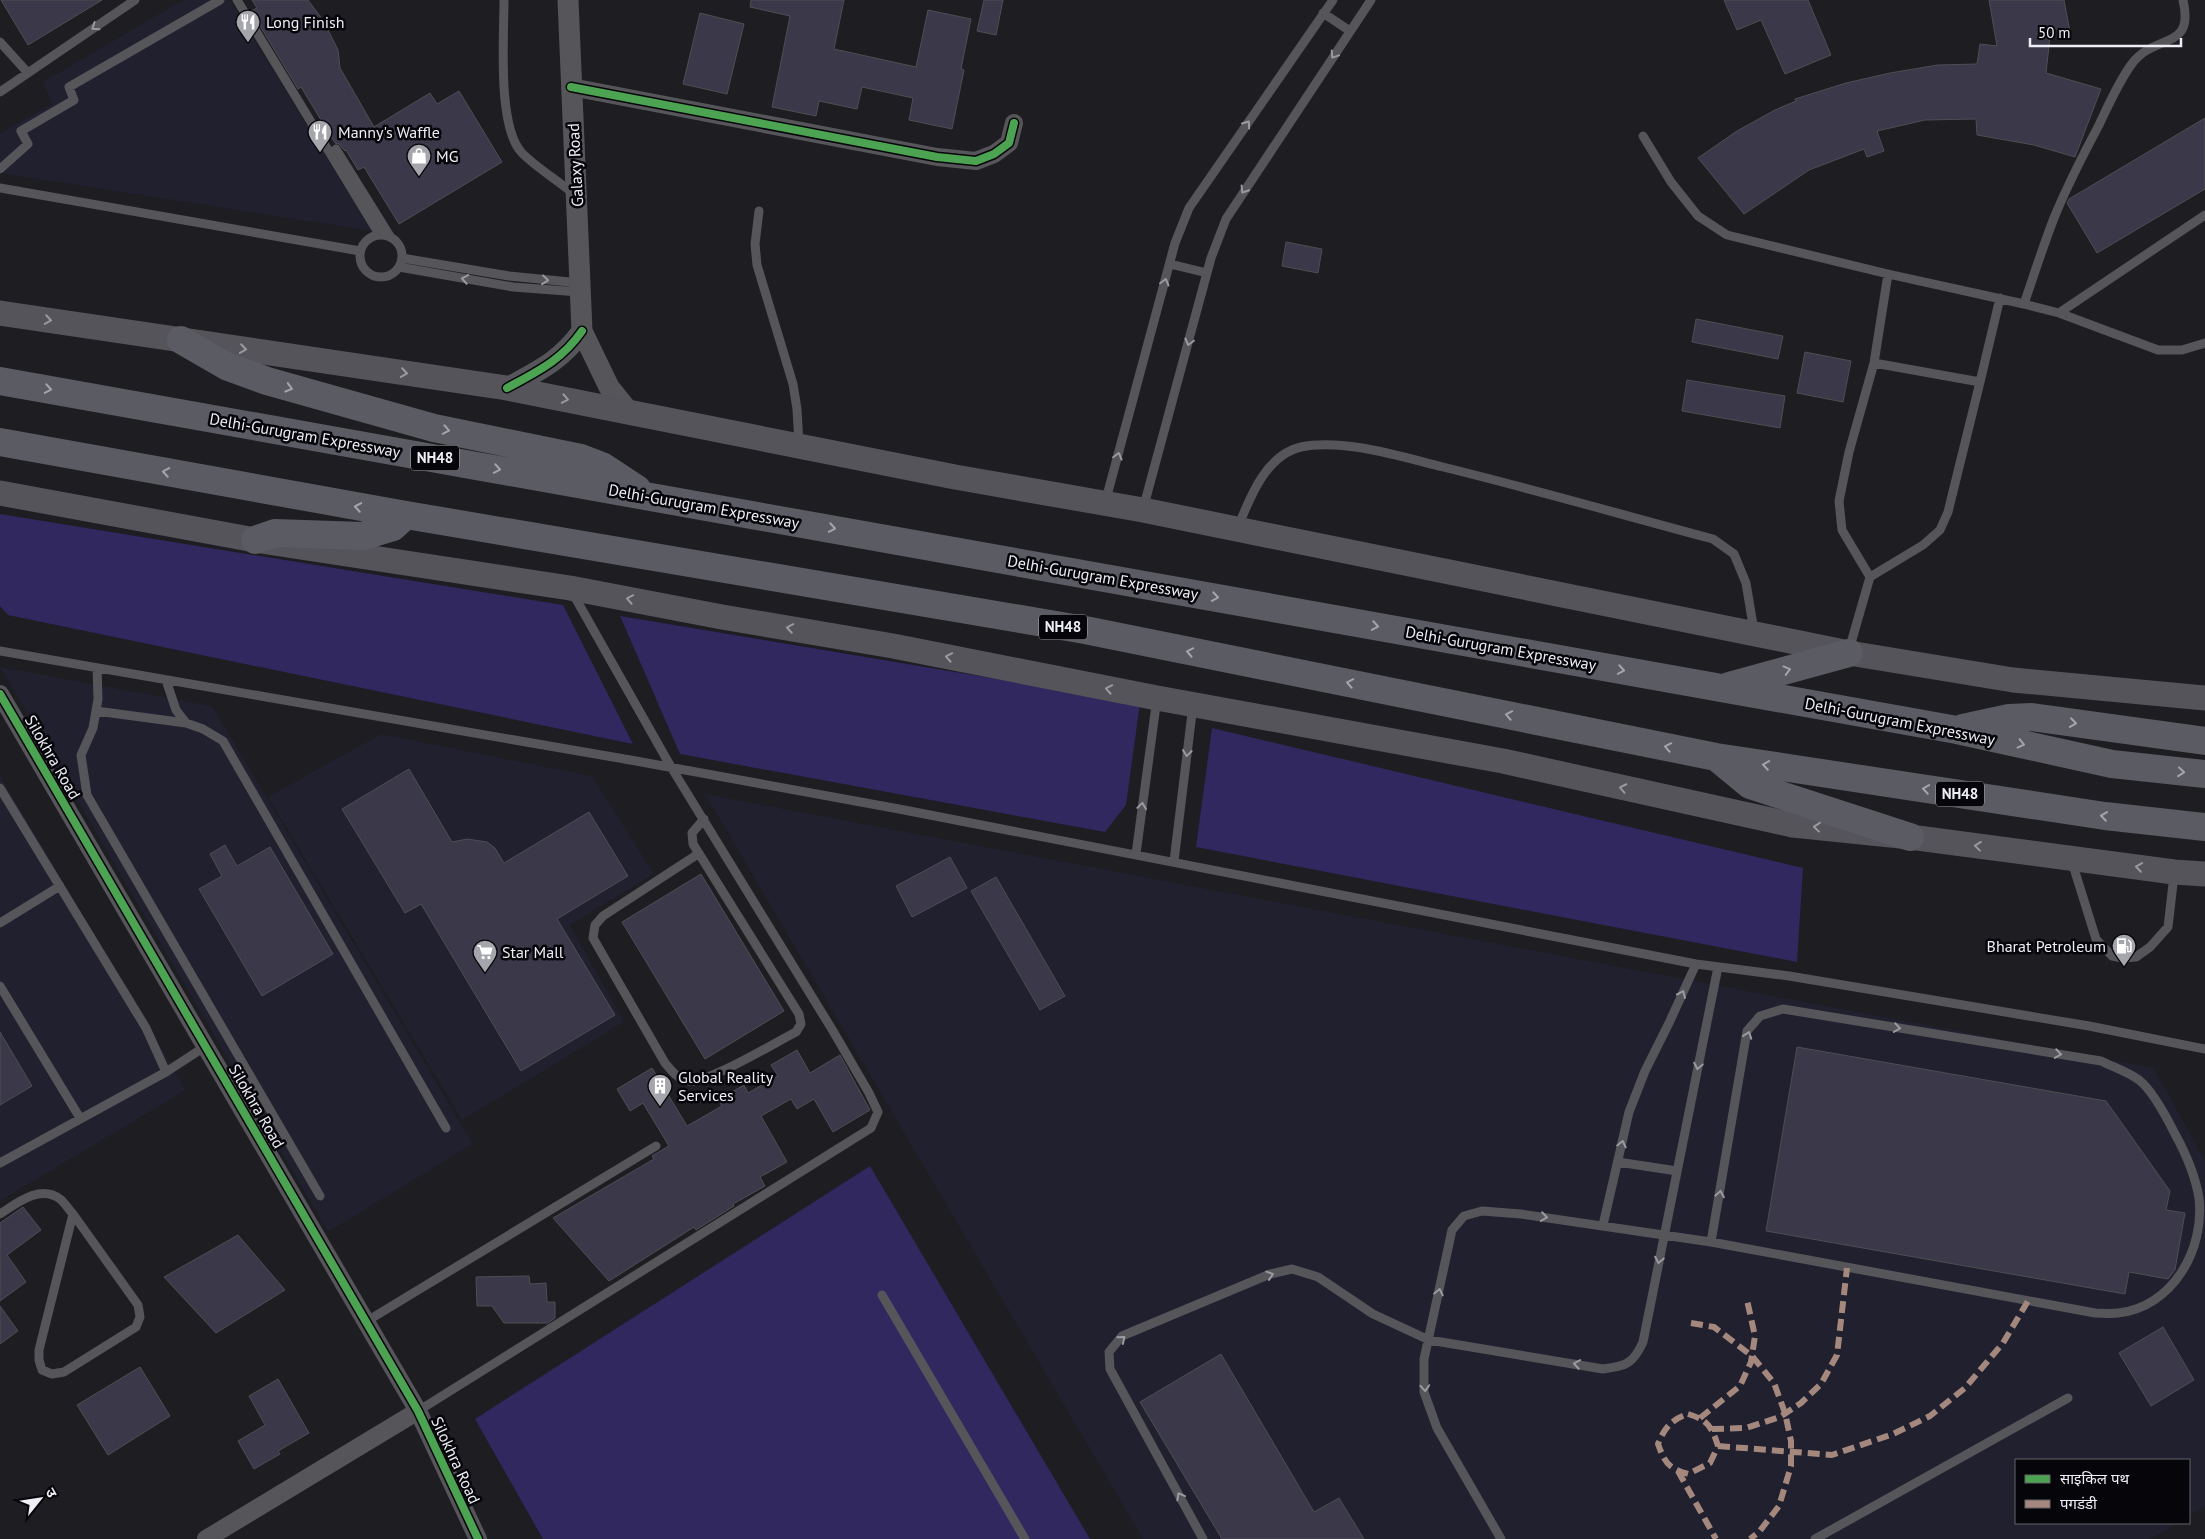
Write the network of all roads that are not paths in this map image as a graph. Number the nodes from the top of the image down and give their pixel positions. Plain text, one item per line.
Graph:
1 (136, 0) edge
2 (220, 0) edge
3 (237, 0) edge
4 (504, 0) edge
5 (568, 0) edge
6 (1333, 0) edge
7 (1371, 0) edge
8 (2183, 0) edge
9 (1323, 13) junction
10 (1350, 31) junction
11 (0, 42) edge
12 (4, 55) edge
13 (28, 73) junction
14 (571, 87) junction
15 (0, 92) edge
16 (1014, 122) dead end
17 (1643, 136) dead end
18 (336, 149) dead end
19 (0, 169) edge
20 (0, 188) edge
21 (576, 196) junction
22 (759, 211) dead end
23 (2205, 215) edge
24 (379, 234) junction
25 (390, 236) junction
26 (360, 251) junction
27 (402, 258) junction
28 (1170, 264) junction
29 (399, 268) junction
30 (1207, 273) junction
31 (1888, 274) junction
32 (580, 288) junction
33 (2000, 298) junction
34 (2024, 304) junction
35 (0, 313) edge
36 (2059, 313) junction
37 (582, 331) junction
38 (181, 340) junction
39 (2205, 343) edge
40 (1874, 362) junction
41 (0, 381) edge
42 (1980, 382) junction
43 (507, 388) junction
44 (629, 412) junction
45 (0, 442) edge
46 (799, 446) junction
47 (0, 493) edge
48 (646, 495) junction
49 (1105, 503) junction
50 (1143, 510) junction
51 (406, 516) junction
52 (1237, 530) junction
53 (255, 540) junction
54 (1870, 577) junction
55 (570, 588) junction
56 (1754, 634) junction
57 (0, 651) edge
58 (1849, 653) junction
59 (97, 668) junction
60 (166, 680) junction
61 (1723, 688) junction
62 (0, 694) edge
63 (1157, 698) junction
64 (2205, 698) edge
65 (1193, 705) junction
66 (96, 711) junction
67 (186, 723) junction
68 (1956, 730) junction
69 (2205, 741) edge
70 (1716, 757) junction
71 (670, 767) junction
72 (2205, 774) edge
73 (0, 788) edge
74 (704, 819) junction
75 (2205, 827) edge
76 (1910, 837) junction
77 (698, 854) junction
78 (1136, 854) junction
79 (2071, 858) junction
80 (1174, 861) junction
81 (2174, 872) junction
82 (2205, 874) edge
83 (60, 886) junction
84 (0, 923) edge
85 (1696, 964) junction
86 (1718, 967) junction
87 (0, 986) edge
88 (206, 1046) junction
89 (2205, 1050) edge
90 (166, 1072) junction
91 (80, 1118) junction
92 (446, 1128) dead end
93 (656, 1146) dead end
94 (1618, 1162) junction
95 (0, 1163) edge
96 (1677, 1171) junction
97 (320, 1196) dead end
98 (0, 1214) edge
99 (73, 1214) junction
100 (1602, 1225) junction
101 (1664, 1234) junction
102 (1712, 1242) junction
103 (882, 1295) dead end
104 (367, 1321) junction
105 (1429, 1340) junction
106 (2068, 1398) dead end
107 (418, 1411) junction
108 (211, 1538) edge
109 (478, 1539) edge
110 (1025, 1539) edge
111 (1203, 1539) edge
112 (1501, 1539) edge
113 (1815, 1539) edge

1 -> 13 lane
2 - 19 lane
3 - 24 lane
4 - 21 lane
5 - 14 street, Galaxy Road
6 - 9 lane
7 - 10 lane
8 - 34 lane
9 - 10 lane
28 -> 9 lane
10 -> 30 lane
11 - 12 lane
12 - 13 lane
13 - 15 lane
14 - 16 street
14 - 21 street, Galaxy Road
17 - 31 lane
18 - 25 lane
20 - 26 lane
21 - 32 street, Galaxy Road
22 - 46 lane
23 - 36 lane
24 - 25 lane
24 - 26 lane
25 - 27 lane
26 - 29 lane
27 - 29 lane
27 -> 32 lane
28 - 30 lane
49 -> 28 lane
32 -> 29 lane
30 -> 50 lane
31 - 33 lane
31 - 40 lane
32 - 37 street, Galaxy Road
33 - 34 lane
33 - 42 lane
34 - 36 lane
35 -> 38 main road
36 - 39 lane
37 - 43 street
37 - 44 street, Galaxy Road
38 -> 43 main road
38 -> 48 highway
40 - 42 lane
40 - 54 lane
41 -> 48 highway, Delhi-Gurugram Expressway / NH48
42 - 54 lane
43 -> 44 main road
44 - 46 main road
51 -> 45 highway, NH48
46 - 49 main road
47 - 53 main road
48 -> 61 highway, Delhi-Gurugram Expressway / NH48
49 - 50 main road
50 - 52 main road
51 - 53 highway
70 -> 51 highway, NH48
52 - 56 main road
52 - 56 lane
53 - 55 main road
54 - 58 lane
63 -> 55 main road
55 - 71 lane
56 - 58 main road
57 - 59 lane
61 -> 58 highway
58 - 64 main road
59 - 60 lane
59 - 66 lane
60 - 67 lane
60 - 71 lane
61 - 68 highway, Delhi-Gurugram Expressway / NH48
62 - 88 street, Silokhra Road
63 - 65 main road
78 -> 63 lane
76 -> 65 main road
65 -> 80 lane
66 - 67 lane
66 - 97 lane
67 - 92 lane
68 -> 69 highway
68 -> 72 highway, Delhi-Gurugram Expressway / NH48
75 -> 70 highway, NH48
70 - 76 highway
71 - 74 lane
71 - 78 lane
73 - 83 lane
74 - 77 lane
74 - 107 lane
79 -> 76 main road
77 - 77 lane
78 - 80 lane
81 -> 79 main road
79 - 81 lane
80 - 85 lane
81 - 82 main road
83 - 84 lane
83 - 90 lane
85 - 86 lane
94 -> 85 lane
86 - 89 lane
86 -> 96 lane
87 - 91 lane
88 - 90 lane
88 - 104 street, Silokhra Road
90 - 91 lane
91 - 95 lane
93 - 104 lane
94 - 96 lane
94 - 100 lane
96 - 101 lane
98 - 99 lane
99 - 99 lane
100 - 101 lane
105 -> 100 lane
101 - 102 lane
101 -> 105 lane
102 -> 102 lane
103 - 110 lane
104 - 107 street, Silokhra Road
111 -> 105 lane
105 -> 112 lane
106 - 113 lane
107 - 108 street
107 - 109 street, Silokhra Road

